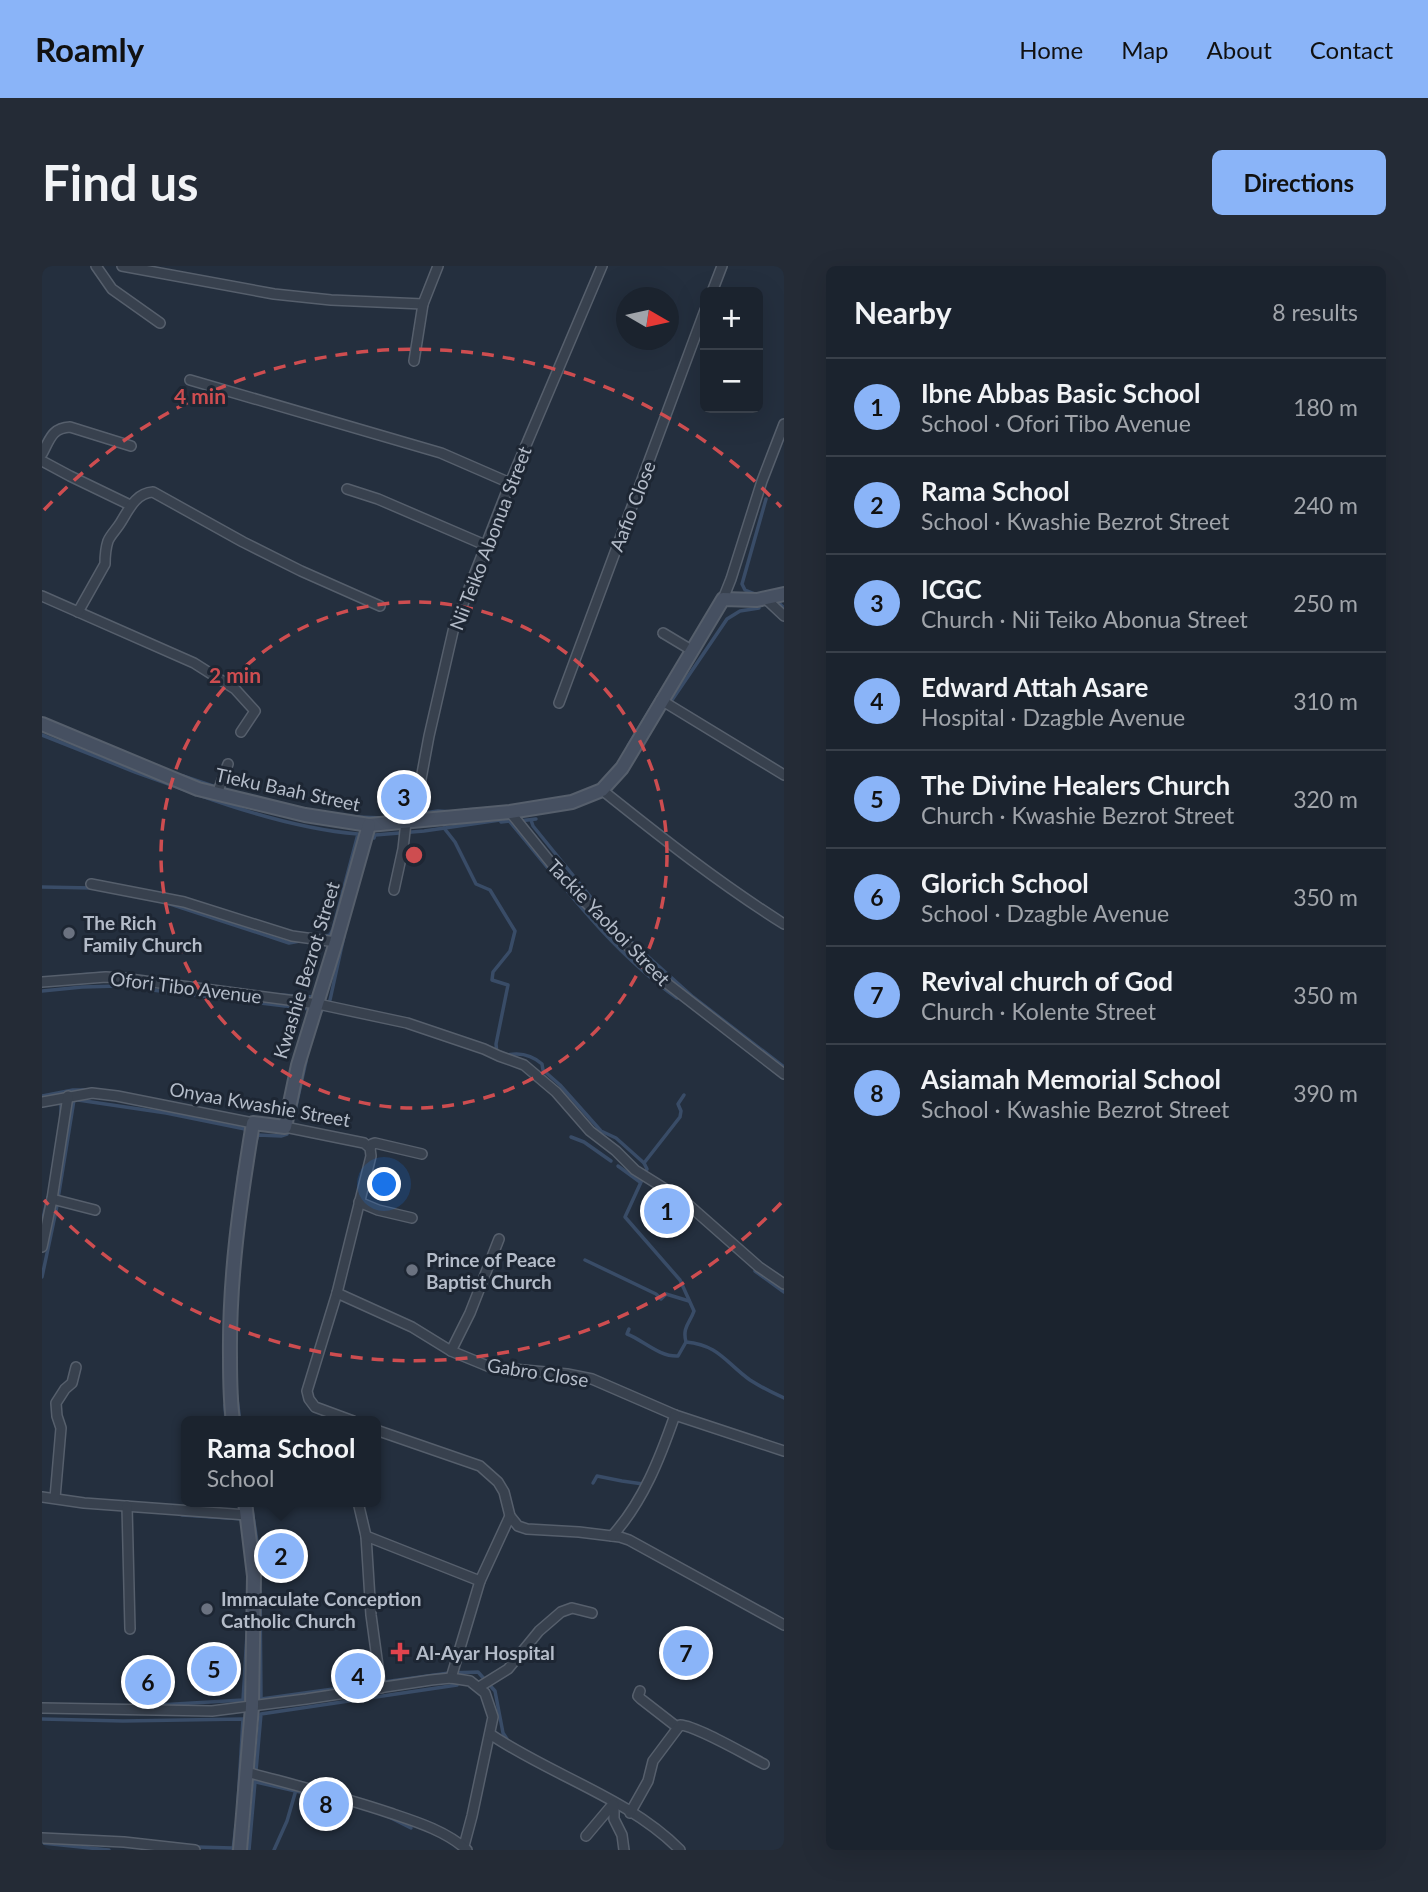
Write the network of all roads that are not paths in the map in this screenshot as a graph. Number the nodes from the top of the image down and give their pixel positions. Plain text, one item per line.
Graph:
1 (96, 266) edge
2 (122, 266) edge
3 (438, 266) edge
4 (602, 266) edge
5 (722, 266) edge
6 (714, 287) edge
7 (423, 304) junction
8 (160, 323) dead end
9 (700, 323) edge
10 (414, 361) dead end
11 (190, 380) dead end
12 (784, 424) edge
13 (131, 446) dead end
14 (42, 454) edge
15 (42, 461) edge
16 (510, 483) junction
17 (347, 489) dead end
18 (130, 505) junction
19 (485, 545) junction
20 (784, 594) edge
21 (42, 596) edge
22 (723, 599) junction
23 (766, 599) junction
24 (380, 606) dead end
25 (78, 612) junction
26 (784, 616) edge
27 (663, 633) dead end
28 (693, 651) junction
29 (662, 699) junction
30 (559, 703) dead end
31 (42, 724) edge
32 (241, 732) dead end
33 (228, 764) dead end
34 (784, 775) edge
35 (602, 790) junction
36 (218, 794) junction
37 (510, 812) junction
38 (410, 822) junction
39 (369, 825) junction
40 (91, 884) dead end
41 (394, 890) dead end
42 (784, 924) edge
43 (336, 942) junction
44 (42, 982) edge
45 (318, 1004) junction
46 (784, 1074) edge
47 (68, 1096) junction
48 (42, 1102) edge
49 (253, 1123) junction
50 (285, 1127) junction
51 (370, 1148) junction
52 (422, 1154) dead end
53 (52, 1199) junction
54 (359, 1202) junction
55 (95, 1210) dead end
56 (412, 1218) dead end
57 (499, 1239) dead end
58 (42, 1247) edge
59 (784, 1284) edge
60 (337, 1293) junction
61 (451, 1351) junction
62 (76, 1367) dead end
63 (675, 1415) junction
64 (232, 1416) edge
65 (340, 1416) edge
66 (381, 1432) edge
67 (784, 1451) edge
68 (42, 1497) edge
69 (55, 1499) junction
70 (127, 1506) junction
71 (181, 1507) edge
72 (186, 1507) edge
73 (359, 1507) edge
74 (246, 1508) edge
75 (510, 1516) junction
76 (366, 1536) junction
77 (612, 1536) junction
78 (480, 1581) junction
79 (592, 1613) dead end
80 (784, 1625) edge
81 (130, 1629) dead end
82 (451, 1678) junction
83 (381, 1688) junction
84 (479, 1688) junction
85 (640, 1690) dead end
86 (252, 1707) junction
87 (42, 1708) edge
88 (677, 1727) junction
89 (490, 1734) junction
90 (764, 1764) dead end
91 (246, 1772) junction
92 (614, 1803) junction
93 (630, 1812) junction
94 (586, 1836) dead end
95 (42, 1838) edge
96 (466, 1848) edge
97 (195, 1850) edge
98 (240, 1850) edge
99 (624, 1850) edge
100 (680, 1850) edge

1 - 8 street
2 - 7 street
3 - 7 street
4 - 16 street, Nii Teiko Abonua Street
5 - 6 street
7 - 10 street
9 - 30 street, Aafio Close
11 - 16 street
12 - 22 street
13 - 14 street
15 - 18 street
16 - 19 street, Nii Teiko Abonua Street
17 - 19 street
18 - 24 street
18 - 25 street
19 - 38 street, Nii Teiko Abonua Street
20 - 23 street
21 - 25 street
22 - 23 street
22 - 28 street, Tieku Baah Street
23 - 26 street
25 - 32 street
27 - 28 street
28 - 29 street, Tieku Baah Street
29 - 34 street
29 - 35 street, Tieku Baah Street
31 - 36 street, Tieku Baah Street
33 - 36 street
35 - 37 street, Tieku Baah Street
35 - 42 street
36 - 39 street, Tieku Baah Street
37 - 38 street, Tieku Baah Street
37 - 46 street, Tackie Yaoboi Street
38 - 39 street, Tieku Baah Street
38 - 41 street, Nii Teiko Abonua Street
39 - 43 street, Kwashie Bezrot Street
40 - 43 street
43 - 45 street, Kwashie Bezrot Street
44 - 45 street, Ofori Tibo Avenue
45 - 50 street, Kwashie Bezrot Street
45 - 59 street, Ofori Tibo Avenue
47 - 48 street, Onyaa Kwashie Street
47 - 49 street, Onyaa Kwashie Street
47 - 53 street
49 - 50 street, Onyaa Kwashie Street
49 - 64 street
50 - 51 street, Onyaa Kwashie Street
51 - 52 street
51 - 54 street, Onyaa Kwashie Street
53 - 55 street
53 - 58 street
54 - 56 street
54 - 60 street, Onyaa Kwashie Street
57 - 61 street
60 - 61 street, Gabro Close
60 - 65 street, Onyaa Kwashie Street
61 - 63 street, Gabro Close
62 - 69 street
63 - 67 street, Gabro Close
63 - 77 street
66 - 75 street
68 - 69 street
69 - 70 street
70 - 71 street
70 - 81 street
72 - 74 street
73 - 76 street
74 - 86 street
75 - 77 street
75 - 78 street
76 - 78 street
76 - 83 street
77 - 80 street
78 - 82 street
79 - 84 street
82 - 83 street
82 - 84 street
83 - 86 street
84 - 89 street
85 - 88 street
86 - 87 street
86 - 91 street
88 - 90 street
88 - 93 street
89 - 92 street
89 - 96 street
91 - 96 street
91 - 98 street
92 - 93 street
92 - 94 street
92 - 99 street
93 - 100 street
95 - 97 street

